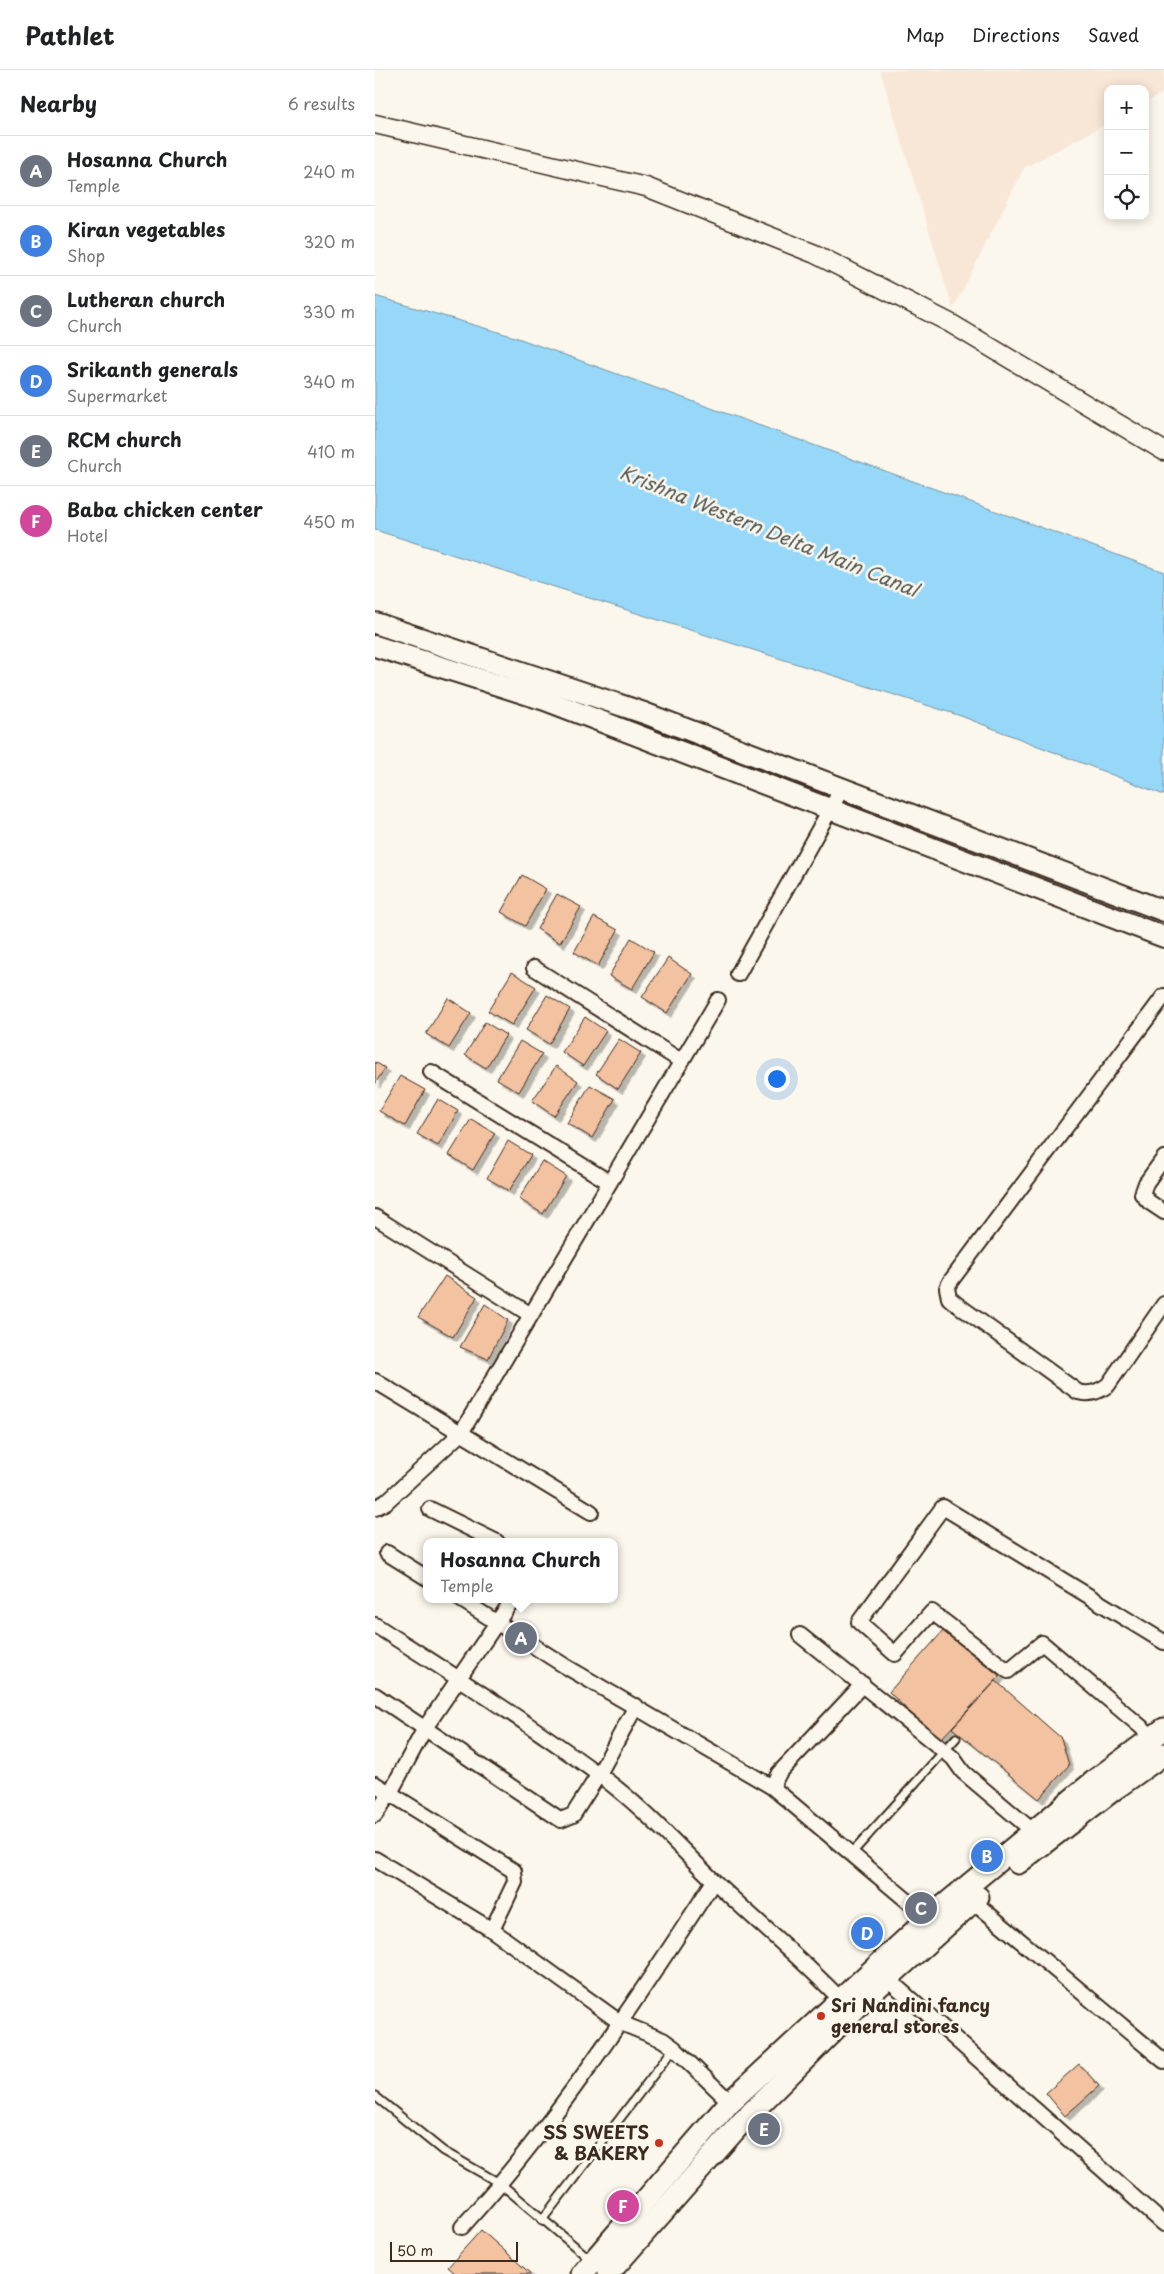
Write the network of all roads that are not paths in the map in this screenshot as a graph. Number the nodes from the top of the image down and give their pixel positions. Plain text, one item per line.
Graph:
1 (375, 124) edge
2 (1164, 452) edge
3 (375, 623) edge
4 (375, 646) edge
5 (613, 703) junction
6 (605, 724) junction
7 (841, 790) junction
8 (829, 810) junction
9 (1164, 911) edge
10 (1164, 936) edge
11 (534, 968) dead end
12 (738, 974) dead end
13 (1164, 996) edge
14 (718, 1000) dead end
15 (681, 1061) junction
16 (431, 1072) dead end
17 (1164, 1158) edge
18 (609, 1182) junction
19 (1164, 1212) edge
20 (375, 1217) edge
21 (1164, 1304) edge
22 (531, 1314) junction
23 (375, 1381) edge
24 (461, 1433) junction
25 (375, 1508) edge
26 (430, 1509) dead end
27 (591, 1512) dead end
28 (489, 1538) edge
29 (387, 1553) dead end
30 (423, 1576) edge
31 (467, 1603) edge
32 (510, 1603) edge
33 (498, 1623) junction
34 (375, 1625) edge
35 (800, 1635) dead end
36 (1164, 1642) edge
37 (459, 1678) junction
38 (863, 1684) junction
39 (375, 1695) edge
40 (636, 1706) junction
41 (425, 1728) junction
42 (956, 1738) dead end
43 (1160, 1740) edge
44 (944, 1751) junction
45 (599, 1774) junction
46 (375, 1784) edge
47 (772, 1787) junction
48 (391, 1793) junction
49 (375, 1815) edge
50 (1034, 1832) junction
51 (851, 1854) junction
52 (375, 1859) edge
53 (714, 1881) junction
54 (969, 1895) junction
55 (935, 1924) junction
56 (492, 1930) junction
57 (881, 1973) junction
58 (841, 2000) junction
59 (621, 2023) junction
60 (674, 2048) junction
61 (1164, 2061) edge
62 (375, 2096) edge
63 (729, 2102) junction
64 (501, 2184) junction
65 (542, 2220) junction
66 (1164, 2224) edge
67 (462, 2227) dead end
68 (597, 2271) edge

1 - 2 street
3 - 5 main road
4 - 6 main road
5 - 6 main road
5 - 7 main road
6 - 8 main road
7 - 8 street
7 - 9 main road
8 - 10 main road
8 - 12 street
11 - 15 street
13 - 21 street
14 - 15 street
15 - 18 street
16 - 18 street
17 - 19 street
18 - 22 street
20 - 22 street
22 - 24 street
23 - 24 street
24 - 25 street
24 - 27 street
26 - 28 street
29 - 30 street
31 - 33 street
32 - 33 street
33 - 37 street
33 - 40 street
34 - 37 street
35 - 38 street
36 - 43 street
37 - 41 street
37 - 45 street
38 - 44 street
38 - 47 street
39 - 41 street
40 - 45 street
40 - 47 street
41 - 45 street
41 - 48 street
42 - 44 lane
43 - 50 main road
43 - 54 main road
44 - 50 street
44 - 51 lane
45 - 53 street
46 - 48 street
47 - 51 street
48 - 49 street
48 - 56 street
50 - 54 main road
51 - 55 street
52 - 56 street
53 - 58 street
53 - 59 street
54 - 55 main road
54 - 61 street
55 - 57 main road
56 - 59 street
57 - 58 main road
57 - 66 street
57 - 68 main road
58 - 63 main road
59 - 60 street
59 - 64 street
60 - 63 street
60 - 65 lane
62 - 64 lane
63 - 68 main road
64 - 65 lane
64 - 67 street
65 - 68 lane

